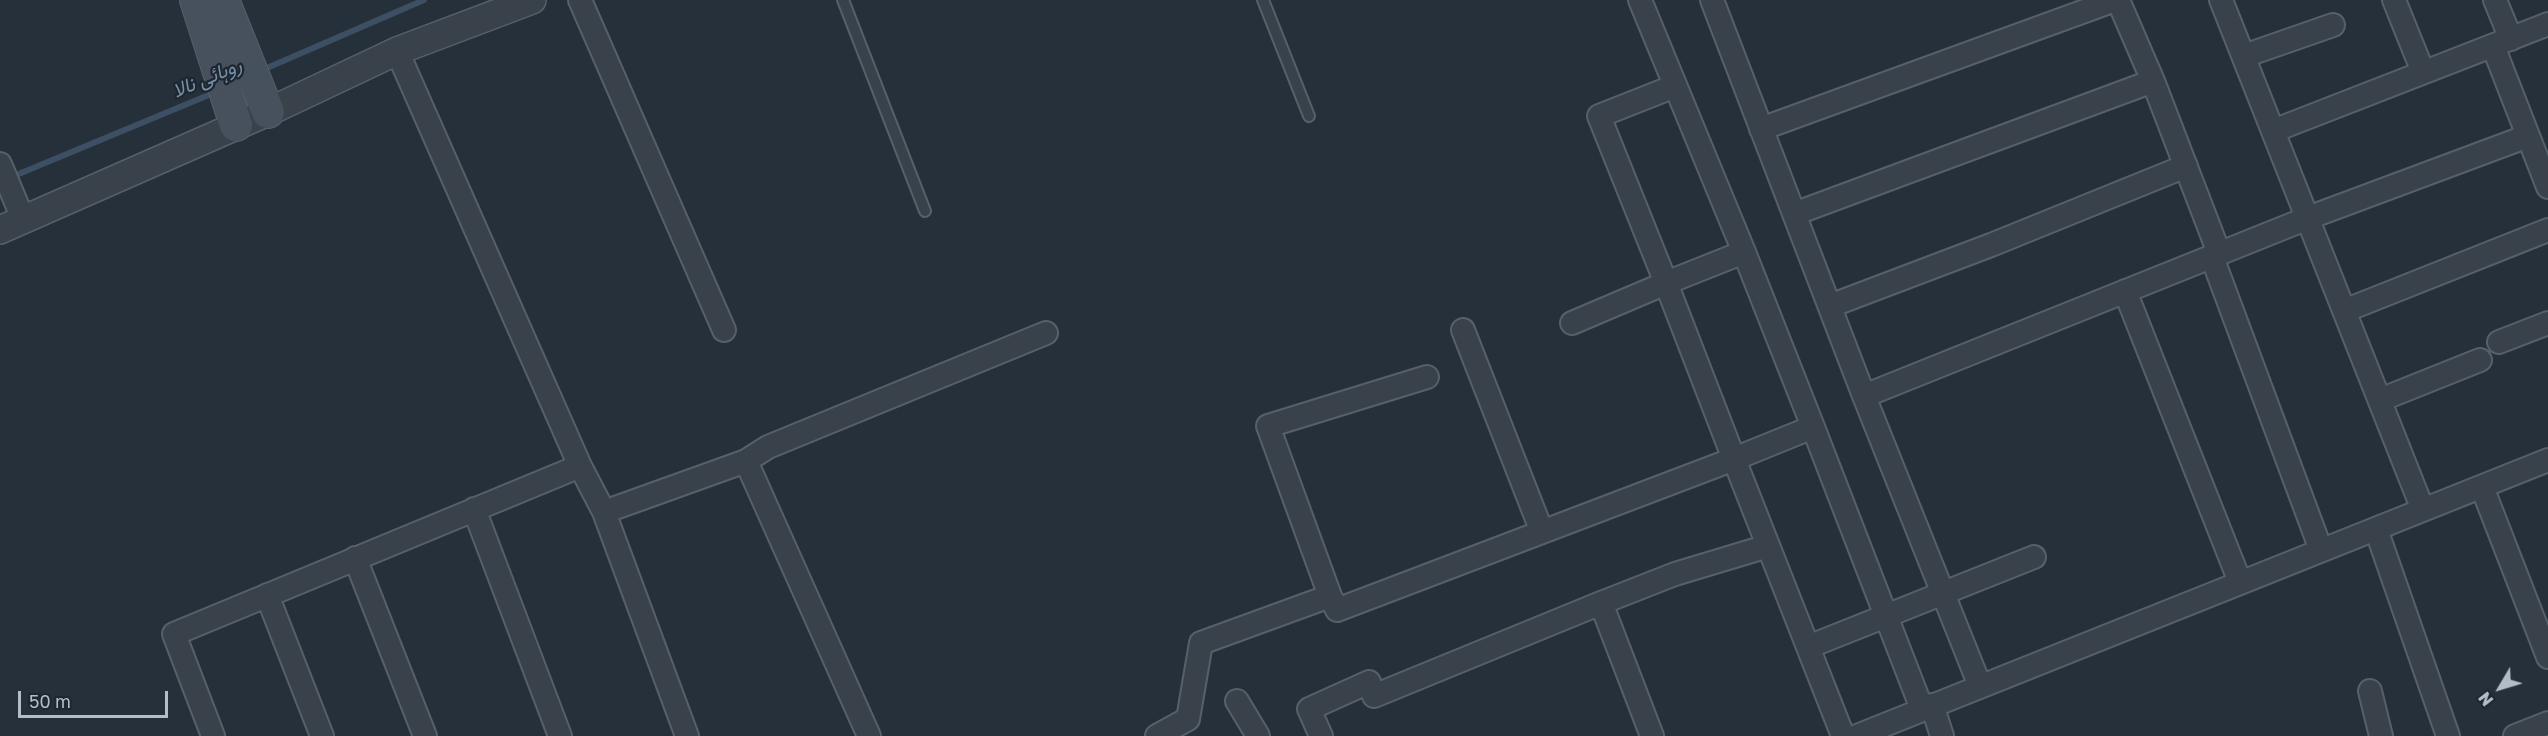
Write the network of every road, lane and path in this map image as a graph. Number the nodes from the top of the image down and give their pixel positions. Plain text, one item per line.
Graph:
1 (196, 0) edge
2 (223, 0) edge
3 (532, 0) edge
4 (580, 0) edge
5 (843, 0) edge
6 (1263, 0) edge
7 (1712, 0) edge
8 (2116, 0) edge
9 (2222, 0) edge
10 (2394, 0) edge
11 (2495, 0) edge
12 (1646, 2) edge
13 (2548, 24) edge
14 (2332, 25) dead end
15 (223, 40) junction
16 (2502, 42) junction
17 (397, 51) junction
18 (2244, 56) junction
19 (2423, 72) junction
20 (2153, 81) junction
21 (1674, 86) junction
22 (264, 103) junction
23 (232, 114) junction
24 (1309, 116) dead end
25 (1761, 129) junction
26 (2273, 130) junction
27 (2528, 136) junction
28 (0, 164) edge
29 (2186, 166) junction
30 (2548, 187) edge
31 (925, 211) dead end
32 (1794, 214) junction
33 (13, 216) edge
34 (2308, 218) junction
35 (2548, 230) edge
36 (1744, 252) junction
37 (2215, 255) junction
38 (1666, 283) junction
39 (2126, 291) junction
40 (1830, 306) junction
41 (2344, 310) junction
42 (1572, 322) dead end
43 (2548, 323) edge
44 (724, 330) dead end
45 (1463, 330) dead end
46 (1046, 333) dead end
47 (2499, 342) dead end
48 (2480, 360) dead end
49 (1427, 377) dead end
50 (1864, 396) junction
51 (2380, 399) junction
52 (1813, 427) junction
53 (1734, 459) junction
54 (2548, 460) edge
55 (746, 461) junction
56 (580, 466) junction
57 (2482, 487) junction
58 (474, 509) junction
59 (2423, 510) junction
60 (604, 512) junction
61 (2376, 529) junction
62 (1542, 532) junction
63 (1768, 546) junction
64 (2321, 550) junction
65 (2034, 557) dead end
66 (356, 558) junction
67 (2240, 582) junction
68 (1943, 593) junction
69 (267, 595) junction
70 (1330, 596) junction
71 (1601, 603) junction
72 (1886, 616) junction
73 (1808, 647) junction
74 (2548, 657) edge
75 (1980, 686) junction
76 (2370, 691) dead end
77 (1237, 701) dead end
78 (1927, 707) junction
79 (2548, 723) edge
80 (213, 736) edge
81 (322, 736) edge
82 (425, 736) edge
83 (560, 736) edge
84 (687, 736) edge
85 (868, 736) edge
86 (1157, 736) edge
87 (1258, 736) edge
88 (1321, 736) edge
89 (1652, 736) edge
90 (1844, 736) edge
91 (1857, 736) edge
92 (1942, 736) edge
93 (2382, 736) edge
94 (2448, 736) edge
95 (2515, 736) edge

1 - 15 main road
2 - 15 main road
3 - 17 street
4 - 44 street
5 - 31 lane
6 - 24 lane
7 - 25 street
8 - 20 street
8 - 25 street
9 - 18 street
10 - 19 street
11 - 16 street
12 - 21 street
13 - 16 street
14 - 18 street
15 - 22 main road
15 - 23 main road
16 - 19 street
16 - 27 street
17 - 22 street
17 - 56 street
18 - 26 street
19 - 26 street
20 - 29 street
20 - 32 street
21 - 36 street
21 - 38 street
22 - 23 street
23 - 33 street
25 - 32 street
26 - 34 street
27 - 30 street
27 - 34 street
28 - 33 street
29 - 37 street
29 - 40 street
32 - 40 street
34 - 37 street
34 - 41 street
35 - 41 street
36 - 38 street
36 - 52 street
37 - 39 street
37 - 64 street
38 - 42 street
38 - 53 street
39 - 50 street
39 - 67 street
40 - 50 street
41 - 51 street
43 - 47 street
45 - 62 street
46 - 55 street
48 - 51 street
49 - 70 street
50 - 68 street
51 - 59 street
52 - 53 street
52 - 72 street
53 - 62 street
53 - 63 street
54 - 57 street
55 - 60 street
55 - 85 street
56 - 58 street
56 - 60 street
57 - 59 street
57 - 74 street
58 - 66 street
58 - 83 street
59 - 61 street
60 - 84 street
61 - 64 street
61 - 94 street
62 - 70 street
63 - 71 street
63 - 73 street
64 - 67 street
65 - 68 street
66 - 69 street
66 - 82 street
67 - 75 street
68 - 72 street
68 - 75 street
69 - 80 street
69 - 81 street
70 - 86 street
71 - 88 street
71 - 89 street
72 - 73 street
72 - 78 street
73 - 90 street
75 - 78 street
76 - 93 street
77 - 87 street
78 - 91 street
78 - 92 street
79 - 95 street

